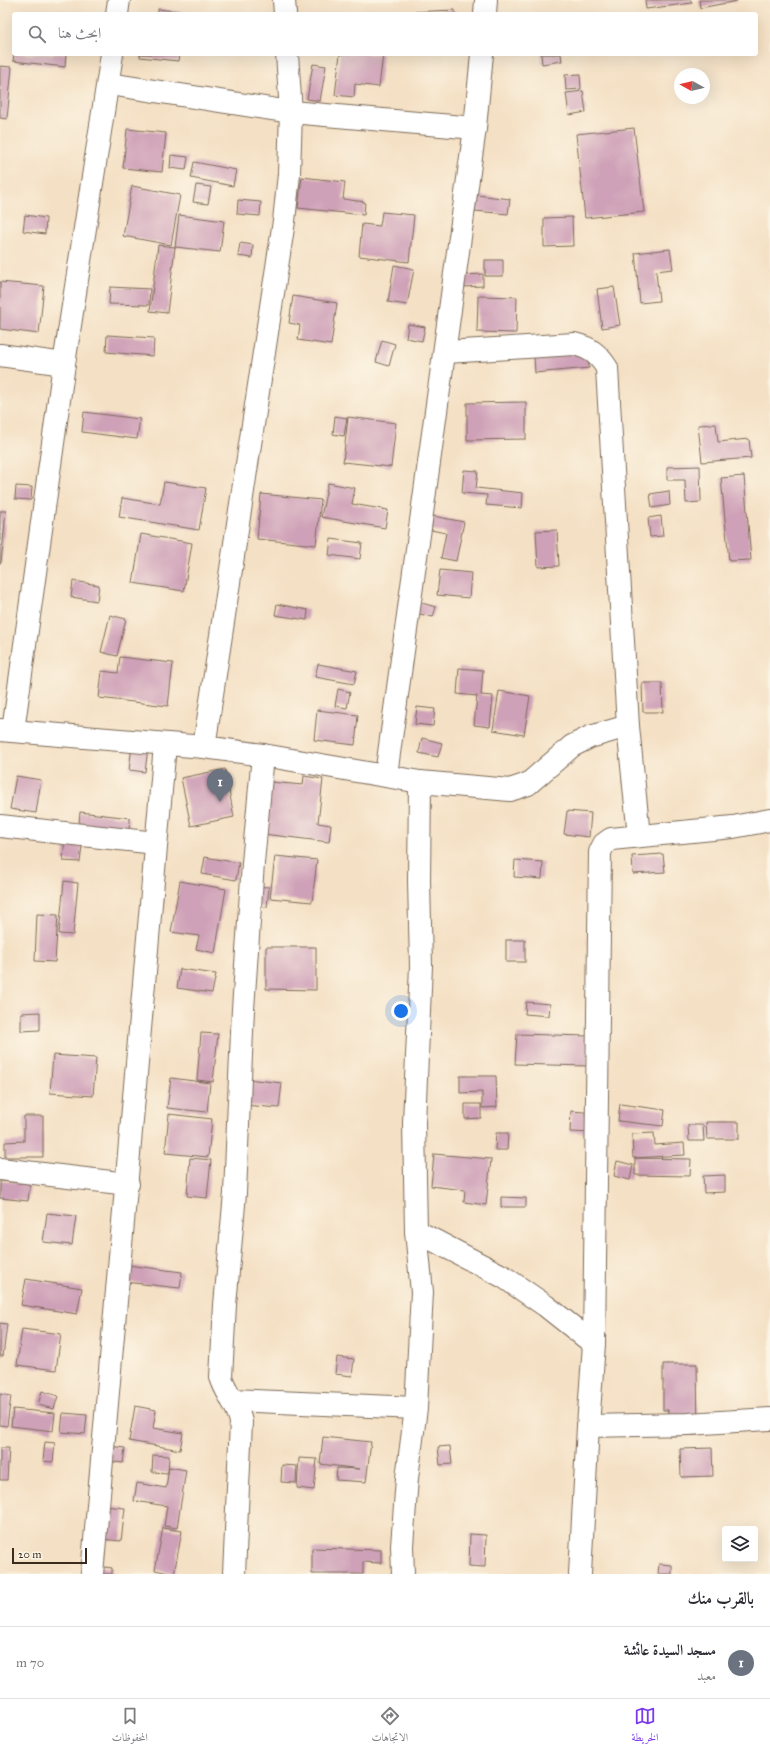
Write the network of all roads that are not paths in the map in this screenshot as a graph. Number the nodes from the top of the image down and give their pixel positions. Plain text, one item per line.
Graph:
1 (119, 0) edge
2 (284, 0) edge
3 (486, 0) edge
4 (117, 12) edge
5 (284, 12) edge
6 (485, 12) edge
7 (112, 56) edge
8 (287, 56) edge
9 (482, 56) edge
10 (109, 84) junction
11 (290, 112) junction
12 (475, 128) junction
13 (446, 352) junction
14 (0, 355) edge
15 (64, 364) junction
16 (628, 726) junction
17 (7, 731) edge
18 (165, 745) junction
19 (204, 747) junction
20 (263, 755) junction
21 (386, 776) junction
22 (420, 782) junction
23 (770, 820) edge
24 (0, 826) edge
25 (639, 836) junction
26 (156, 843) junction
27 (0, 1169) edge
28 (128, 1184) junction
29 (416, 1231) junction
30 (594, 1344) junction
31 (232, 1400) junction
32 (416, 1408) junction
33 (770, 1419) edge
34 (588, 1426) junction
35 (92, 1574) edge
36 (234, 1574) edge
37 (403, 1574) edge
38 (580, 1574) edge

1 - 4 street
2 - 5 street
3 - 6 street
7 - 10 street
8 - 11 street
9 - 12 street
10 - 11 street
10 - 15 street
11 - 12 street
11 - 19 street
12 - 13 street
13 - 16 street
13 - 21 street
14 - 15 street
15 - 17 street
16 - 22 street
16 - 25 street
17 - 18 street
18 - 19 street
18 - 26 street
19 - 20 street
20 - 21 street
20 - 31 street
21 - 22 street
22 - 29 street
23 - 25 street
24 - 26 street
25 - 30 street
26 - 28 street
27 - 28 street
28 - 35 street
29 - 30 street
29 - 32 street
30 - 34 street
31 - 32 street
31 - 36 street
32 - 37 street
33 - 34 street
34 - 38 street

